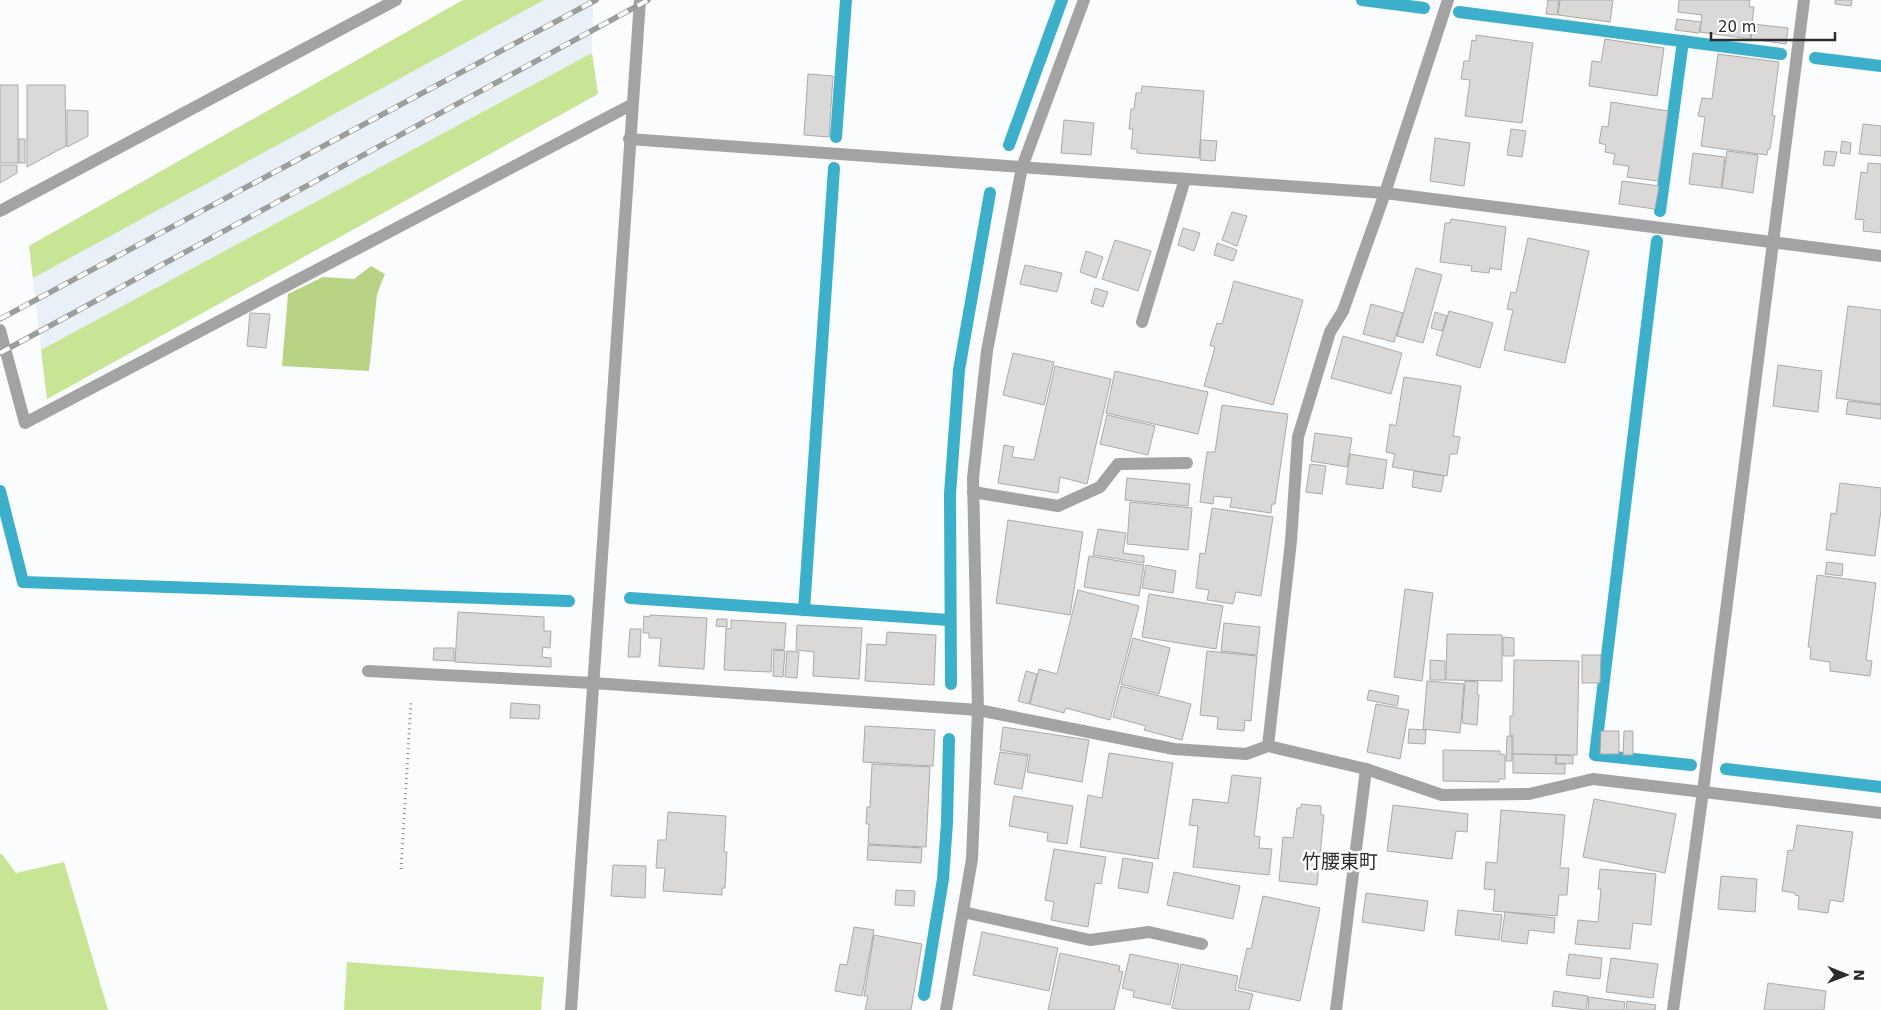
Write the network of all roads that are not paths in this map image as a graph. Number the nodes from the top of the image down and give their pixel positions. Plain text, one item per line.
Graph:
1 (396, 0) edge
2 (640, 0) edge
3 (1084, 0) edge
4 (1448, 0) edge
5 (1804, 0) edge
6 (631, 106) junction
7 (629, 139) junction
8 (1022, 167) junction
9 (1186, 179) junction
10 (1385, 193) junction
11 (0, 211) edge
12 (1773, 242) junction
13 (1881, 256) edge
14 (1142, 322) dead end
15 (0, 330) edge
16 (1187, 463) dead end
17 (973, 492) junction
18 (368, 671) dead end
19 (593, 683) junction
20 (978, 710) junction
21 (1268, 746) junction
22 (1366, 769) junction
23 (1703, 791) junction
24 (1881, 813) edge
25 (963, 912) junction
26 (1202, 944) dead end
27 (571, 1010) edge
28 (946, 1010) edge
29 (1336, 1010) edge
30 (1673, 1010) edge

1 - 11 street
2 - 6 street
3 - 8 street
4 - 10 street
5 - 12 street
6 - 7 street
6 - 15 street
7 - 8 street
7 - 19 street
8 - 9 street
8 - 17 street
9 - 10 street
9 - 14 street
10 - 12 street
10 - 21 street
12 - 13 street
12 - 23 street
16 - 17 street
17 - 20 street
18 - 19 street
19 - 20 street
19 - 27 street
20 - 21 street
20 - 25 street
21 - 22 street
22 - 23 street
22 - 29 street
23 - 24 street
23 - 30 street
25 - 26 street
25 - 28 street

